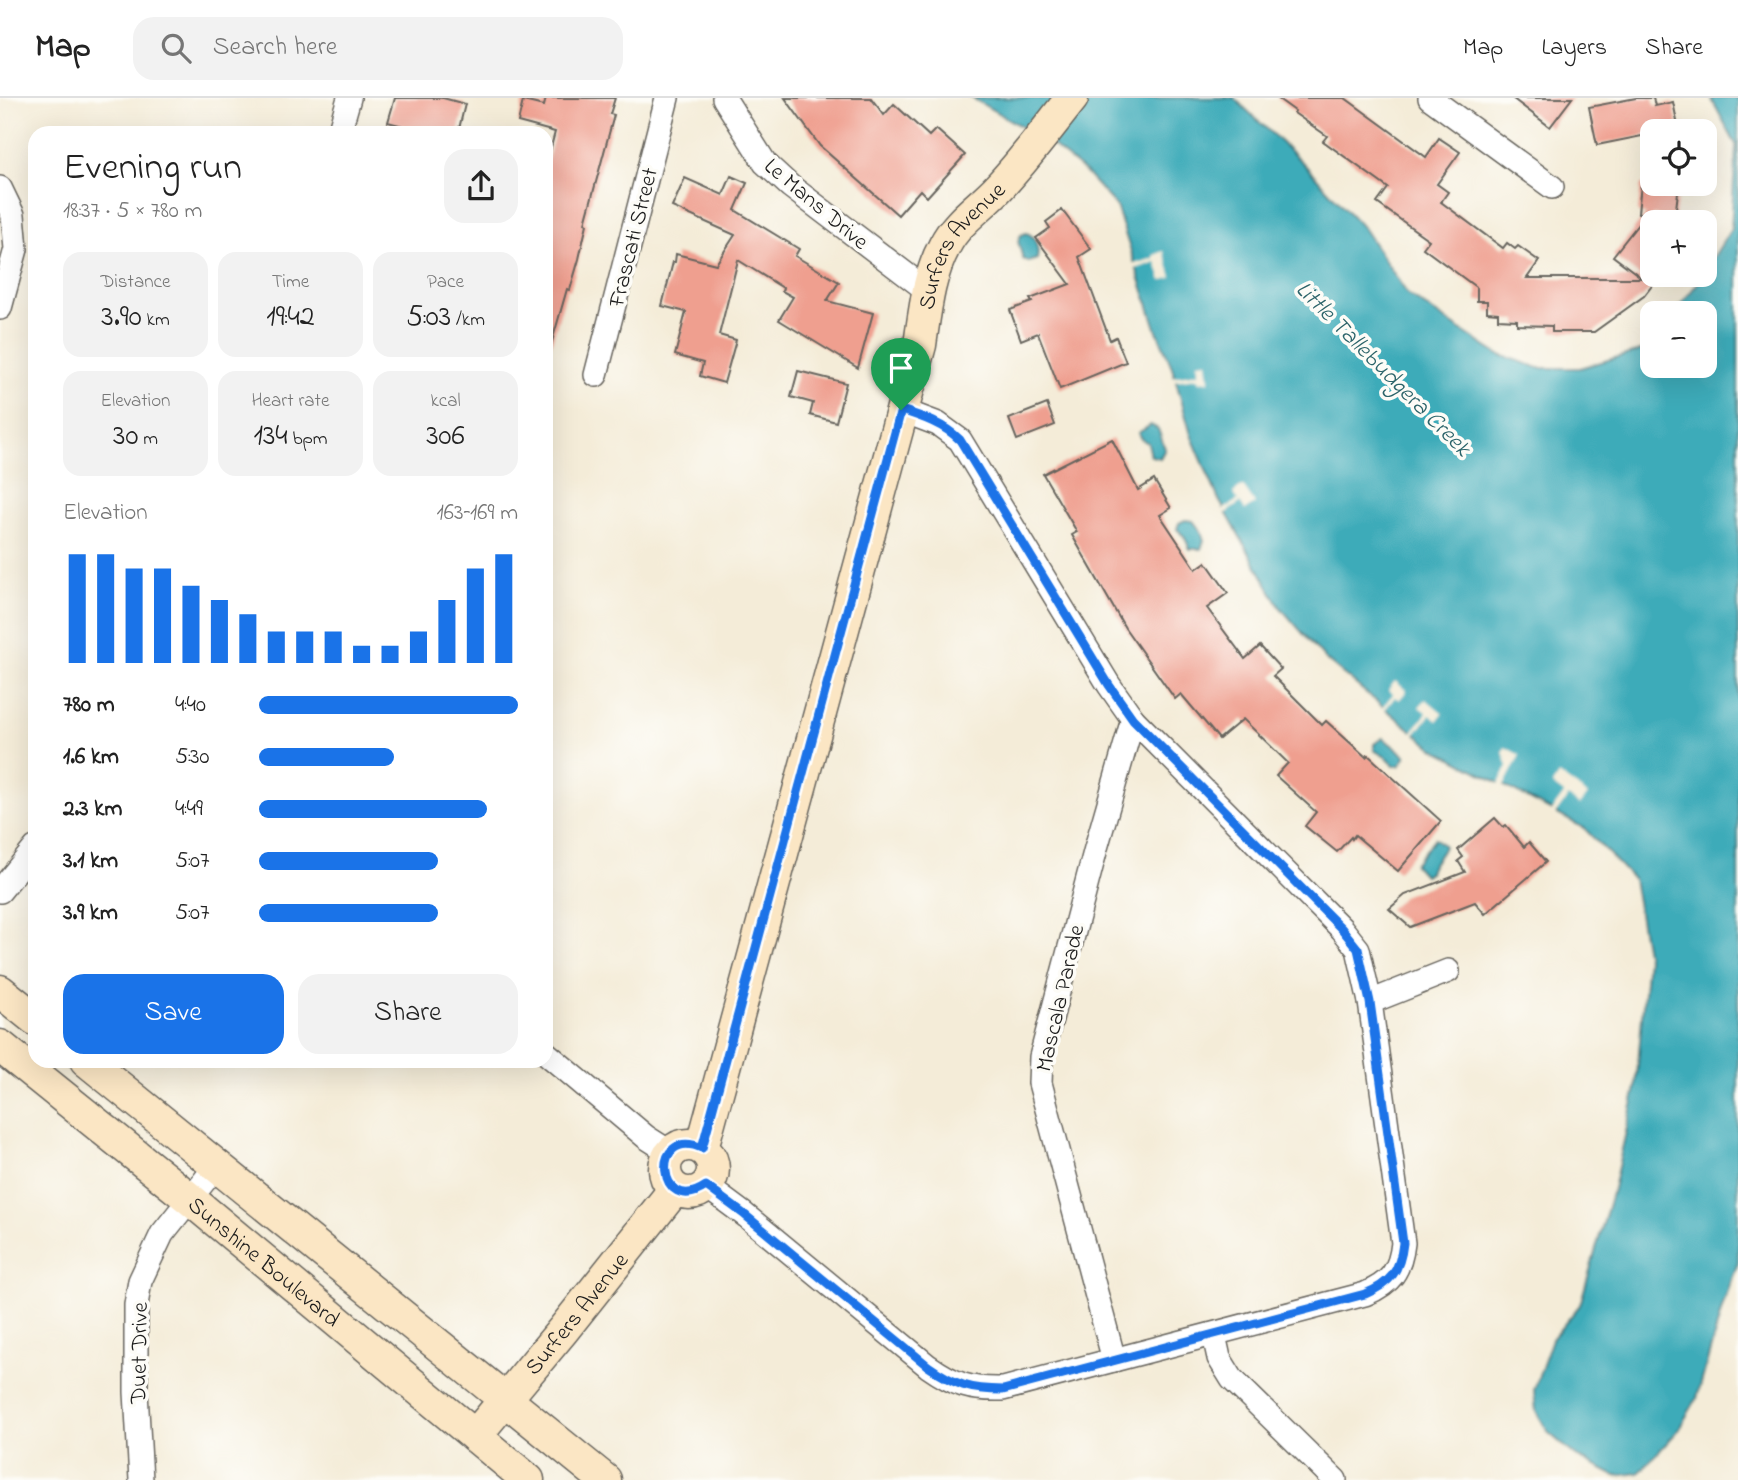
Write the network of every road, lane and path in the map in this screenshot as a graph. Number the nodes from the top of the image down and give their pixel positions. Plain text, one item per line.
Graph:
1 (349, 98) edge
2 (667, 98) edge
3 (724, 98) edge
4 (1072, 98) edge
5 (1430, 98) edge
6 (341, 126) edge
7 (1552, 187) dead end
8 (0, 188) edge
9 (928, 291) junction
10 (0, 308) edge
11 (596, 375) dead end
12 (901, 410) junction
13 (1133, 719) junction
14 (28, 857) edge
15 (0, 891) edge
16 (1448, 971) dead end
17 (0, 991) edge
18 (1370, 1002) junction
19 (28, 1013) edge
20 (0, 1046) edge
21 (553, 1059) edge
22 (96, 1068) edge
23 (702, 1148) junction
24 (671, 1153) junction
25 (216, 1165) junction
26 (690, 1188) junction
27 (190, 1199) junction
28 (1214, 1335) junction
29 (1114, 1360) junction
30 (507, 1398) junction
31 (475, 1436) junction
32 (141, 1480) edge
33 (528, 1480) edge
34 (605, 1480) edge
35 (1335, 1480) edge

1 - 6 street
2 - 11 street, Frascati Street
3 - 9 street, Le Mans Drive
4 - 9 street, Surfers Avenue
5 - 7 street
8 - 10 street
9 - 12 street, Surfers Avenue
12 - 13 street
12 - 23 street, Surfers Avenue
13 - 18 street
13 - 29 street, Mascala Parade
14 - 15 street
16 - 18 street
17 - 19 street
18 - 28 street
20 - 27 street, Sunshine Boulevard
21 - 24 street
22 - 25 street, Sunshine Boulevard
23 - 24 street
23 - 26 street
24 - 26 street
25 - 27 street, Duet Drive
25 - 30 street, Sunshine Boulevard
26 - 29 street
26 - 30 street, Surfers Avenue
27 - 31 street, Sunshine Boulevard
27 - 32 street, Duet Drive
28 - 29 street
28 - 35 street
30 - 31 street, Surfers Avenue
30 - 34 street, Sunshine Boulevard
31 - 33 street, Sunshine Boulevard

